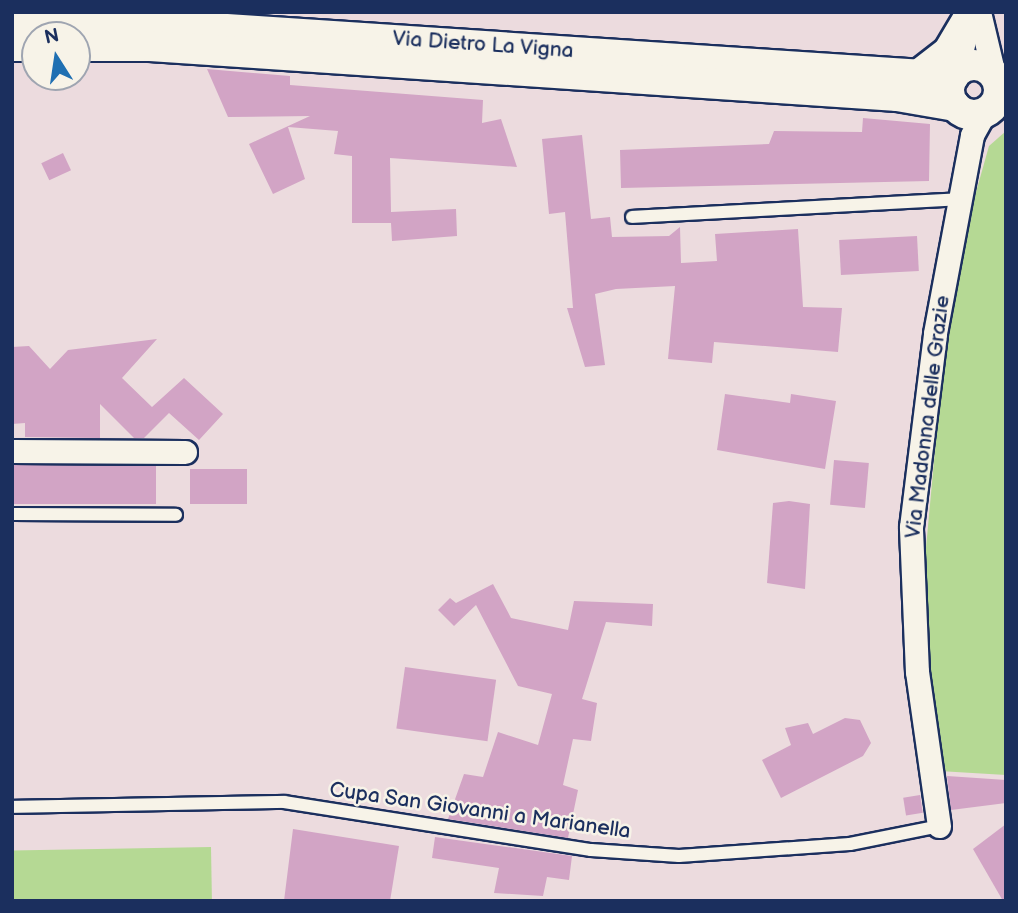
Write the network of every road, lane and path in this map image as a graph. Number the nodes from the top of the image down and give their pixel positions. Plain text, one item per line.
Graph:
1 (968, 12) edge
2 (979, 12) edge
3 (12, 25) edge
4 (91, 46) edge
5 (955, 74) junction
6 (910, 76) junction
7 (986, 101) edge
8 (962, 199) junction
9 (632, 217) dead end
10 (12, 451) edge
11 (185, 452) dead end
12 (12, 514) edge
13 (176, 515) dead end
14 (12, 807) edge
15 (939, 826) joint

1 - 5 street
1 - 6 street
2 - 7 street, Via Madonna delle Grazie
3 - 6 street, Via Dietro La Vigna
4 - 7 street, Via Dietro La Vigna
5 - 6 street, Via Dietro La Vigna
5 - 7 street
5 - 7 street, Via Dietro La Vigna
7 - 8 street, Via Madonna delle Grazie
8 - 9 lane
8 - 15 street, Via Madonna delle Grazie
10 - 11 street
12 - 13 lane
14 - 15 lane, Cupa San Giovanni a Marianella

